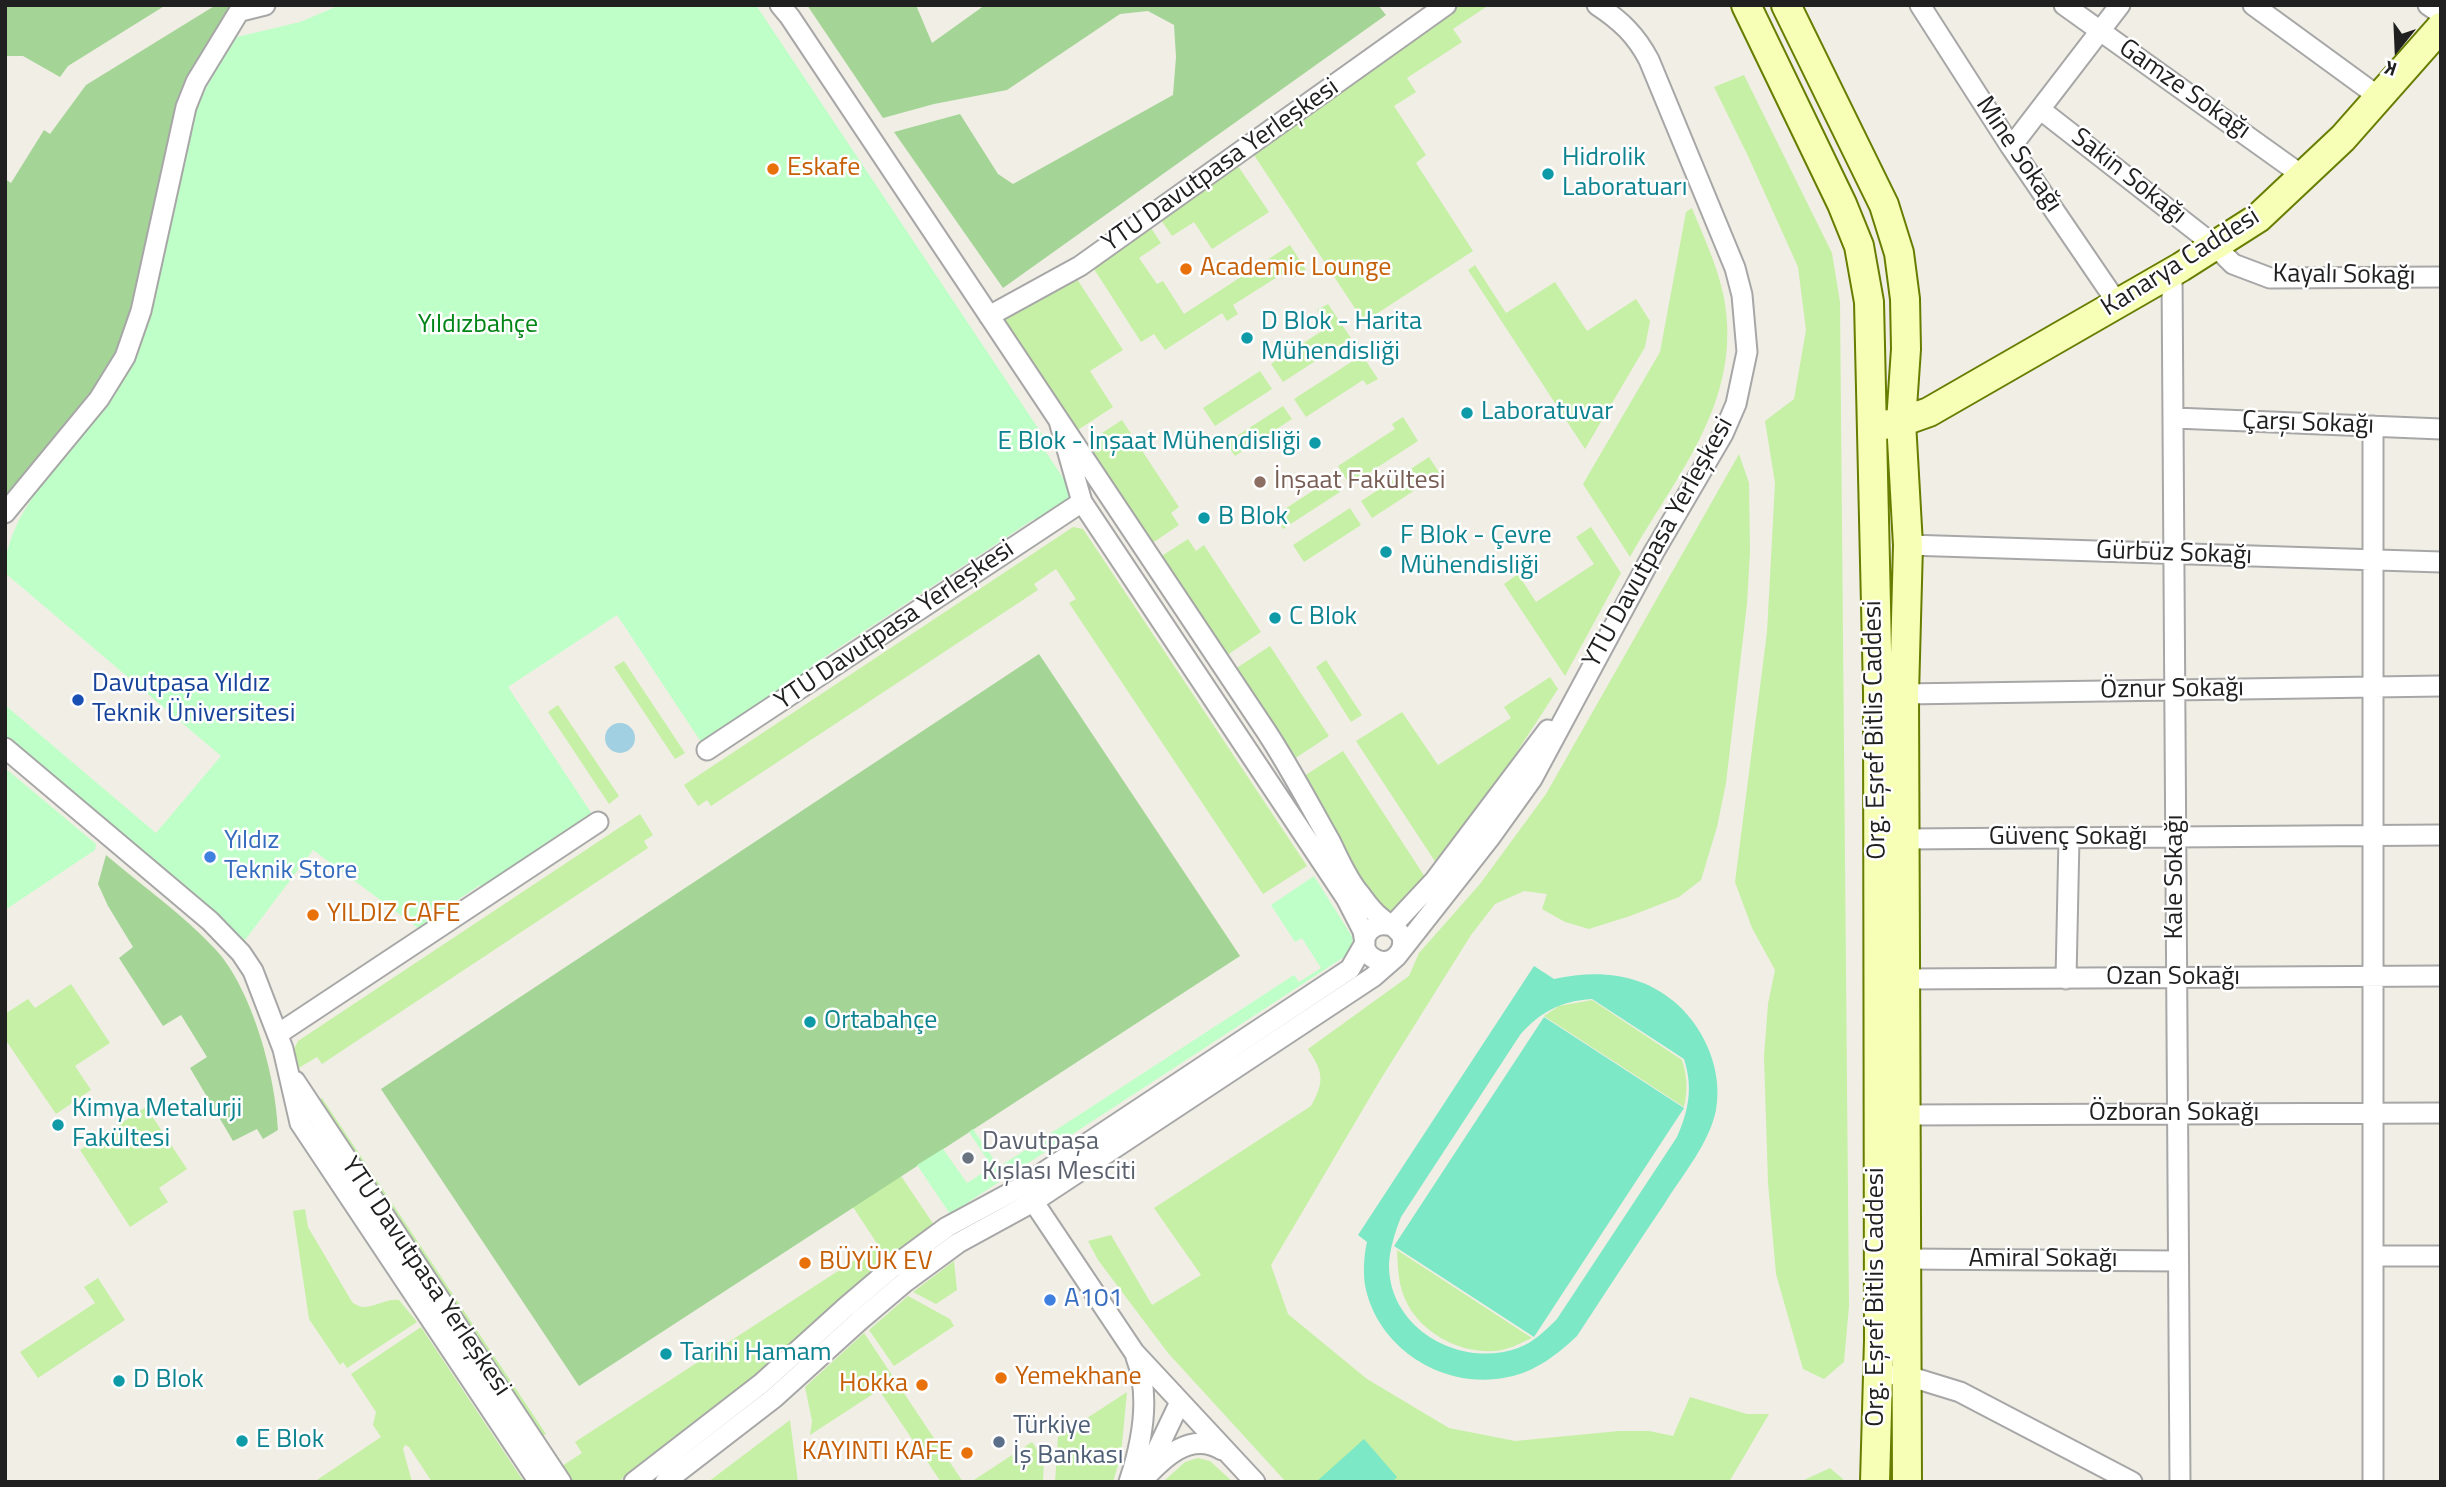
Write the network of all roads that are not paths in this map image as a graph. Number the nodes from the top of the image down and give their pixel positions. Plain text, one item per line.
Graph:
1 (265, 5) edge
2 (780, 5) edge
3 (1446, 5) edge
4 (1597, 5) edge
5 (1746, 5) edge
6 (1786, 5) edge
7 (1920, 5) edge
8 (2064, 5) edge
9 (2120, 5) edge
10 (2253, 5) edge
11 (2428, 5) edge
12 (242, 8) edge
13 (2441, 14) edge
14 (2441, 27) edge
15 (2101, 32) junction
16 (2379, 97) junction
17 (2041, 110) junction
18 (2011, 147) junction
19 (2303, 176) junction
20 (2214, 245) junction
21 (2172, 272) junction
22 (2441, 277) edge
23 (2118, 304) junction
24 (989, 316) junction
25 (2175, 418) junction
26 (1059, 421) junction
27 (1901, 422) junction
28 (2373, 426) junction
29 (1870, 427) junction
30 (2441, 429) edge
31 (1082, 502) junction
32 (5, 513) edge
33 (1908, 545) junction
34 (2175, 554) junction
35 (2373, 560) junction
36 (2441, 562) edge
37 (2374, 687) junction
38 (2441, 687) edge
39 (2176, 690) junction
40 (1904, 694) junction
41 (1573, 700) junction
42 (5, 748) edge
43 (707, 750) dead end
44 (598, 822) dead end
45 (2441, 835) edge
46 (2374, 836) junction
47 (2176, 837) junction
48 (2069, 838) junction
49 (1905, 839) junction
50 (1392, 926) junction
51 (1365, 943) junction
52 (1397, 956) junction
53 (2441, 976) edge
54 (2374, 977) junction
55 (2177, 978) junction
56 (1906, 979) junction
57 (2066, 979) junction
58 (278, 1034) junction
59 (288, 1072) junction
60 (2441, 1113) edge
61 (2178, 1114) junction
62 (2374, 1114) junction
63 (1906, 1115) junction
64 (1028, 1194) junction
65 (2374, 1256) junction
66 (2441, 1256) edge
67 (1908, 1259) junction
68 (2178, 1261) junction
69 (1134, 1352) junction
70 (1878, 1374) junction
71 (1908, 1376) junction
72 (1180, 1402) junction
73 (1231, 1456) junction
74 (1138, 1481) edge
75 (539, 1482) edge
76 (561, 1482) edge
77 (634, 1482) edge
78 (666, 1482) edge
79 (1255, 1482) edge
80 (1875, 1482) edge
81 (1907, 1482) edge
82 (2133, 1482) edge
83 (2180, 1482) edge
84 (2373, 1482) edge

1 - 12 street
2 - 24 street
3 - 24 street, YTU Davutpasa Yerleşkesi
4 - 41 street, YTU Davutpasa Yerleşkesi
5 - 29 street, Org. Eşref Bitlis Caddesi
6 - 27 street, Org. Eşref Bitlis Caddesi
7 - 18 street, Mine Sokağı
8 - 15 street, Gamze Sokağı
9 - 15 street
10 - 16 street
11 - 13 street
12 - 32 street
14 - 16 street, Kanarya Caddesi
15 - 17 street
15 - 19 street, Gamze Sokağı
16 - 19 street, Kanarya Caddesi
17 - 18 street
17 - 20 street, Sakin Sokağı
18 - 23 street, Mine Sokağı
19 - 20 street, Kanarya Caddesi
20 - 21 street, Kanarya Caddesi
20 - 22 street, Kayalı Sokağı
21 - 23 street, Kanarya Caddesi
21 - 25 street, Kale Sokağı
23 - 27 street, Kanarya Caddesi
24 - 26 street
25 - 28 street, Çarşı Sokağı
25 - 34 street, Kale Sokağı
26 - 31 street
26 - 50 street
27 - 29 street, Kanarya Caddesi
27 - 33 street, Org. Eşref Bitlis Caddesi
28 - 30 street, Çarşı Sokağı
28 - 35 street
29 - 70 street, Org. Eşref Bitlis Caddesi
31 - 43 street, YTU Davutpasa Yerleşkesi
31 - 51 street
33 - 34 street, Gürbüz Sokağı
33 - 40 street, Org. Eşref Bitlis Caddesi
34 - 35 street, Gürbüz Sokağı
34 - 39 street, Kale Sokağı
35 - 36 street, Gürbüz Sokağı
35 - 37 street
37 - 38 street, Öznur Sokağı
37 - 39 street, Öznur Sokağı
37 - 46 street
39 - 40 street, Öznur Sokağı
39 - 47 street, Kale Sokağı
40 - 49 street, Org. Eşref Bitlis Caddesi
41 - 50 street, YTU Davutpasa Yerleşkesi
41 - 52 street, YTU Davutpasa Yerleşkesi
42 - 58 street, YTU Davutpasa Yerleşkesi
44 - 58 street
45 - 46 street, Güvenç Sokağı
46 - 47 street, Güvenç Sokağı
46 - 54 street
47 - 48 street, Güvenç Sokağı
47 - 55 street, Kale Sokağı
48 - 49 street, Güvenç Sokağı
48 - 57 street
49 - 56 street, Org. Eşref Bitlis Caddesi
50 - 51 street, YTU Davutpasa Yerleşkesi
50 - 52 street
51 - 52 street
51 - 64 street, YTU Davutpasa Yerleşkesi
52 - 64 street, YTU Davutpasa Yerleşkesi
53 - 54 street, Ozan Sokağı
54 - 55 street, Ozan Sokağı
54 - 62 street
55 - 57 street, Ozan Sokağı
55 - 61 street, Kale Sokağı
56 - 57 street, Ozan Sokağı
56 - 63 street, Org. Eşref Bitlis Caddesi
58 - 59 street, YTU Davutpasa Yerleşkesi
59 - 75 street, YTU Davutpasa Yerleşkesi
59 - 76 street, YTU Davutpasa Yerleşkesi
60 - 62 street, Özboran Sokağı
61 - 62 street, Özboran Sokağı
61 - 63 street, Özboran Sokağı
61 - 68 street, Kale Sokağı
62 - 65 street
63 - 67 street, Org. Eşref Bitlis Caddesi
64 - 69 street
64 - 77 street, YTU Davutpasa Yerleşkesi
64 - 78 street, YTU Davutpasa Yerleşkesi
65 - 66 street
65 - 84 street
67 - 68 street, Amiral Sokağı
67 - 71 street, Org. Eşref Bitlis Caddesi
68 - 83 street, Kale Sokağı
69 - 72 street
69 - 74 street
70 - 71 street
70 - 80 street, Org. Eşref Bitlis Caddesi
71 - 81 street, Org. Eşref Bitlis Caddesi
71 - 82 street
72 - 73 street
72 - 74 street
73 - 74 street
73 - 79 street

